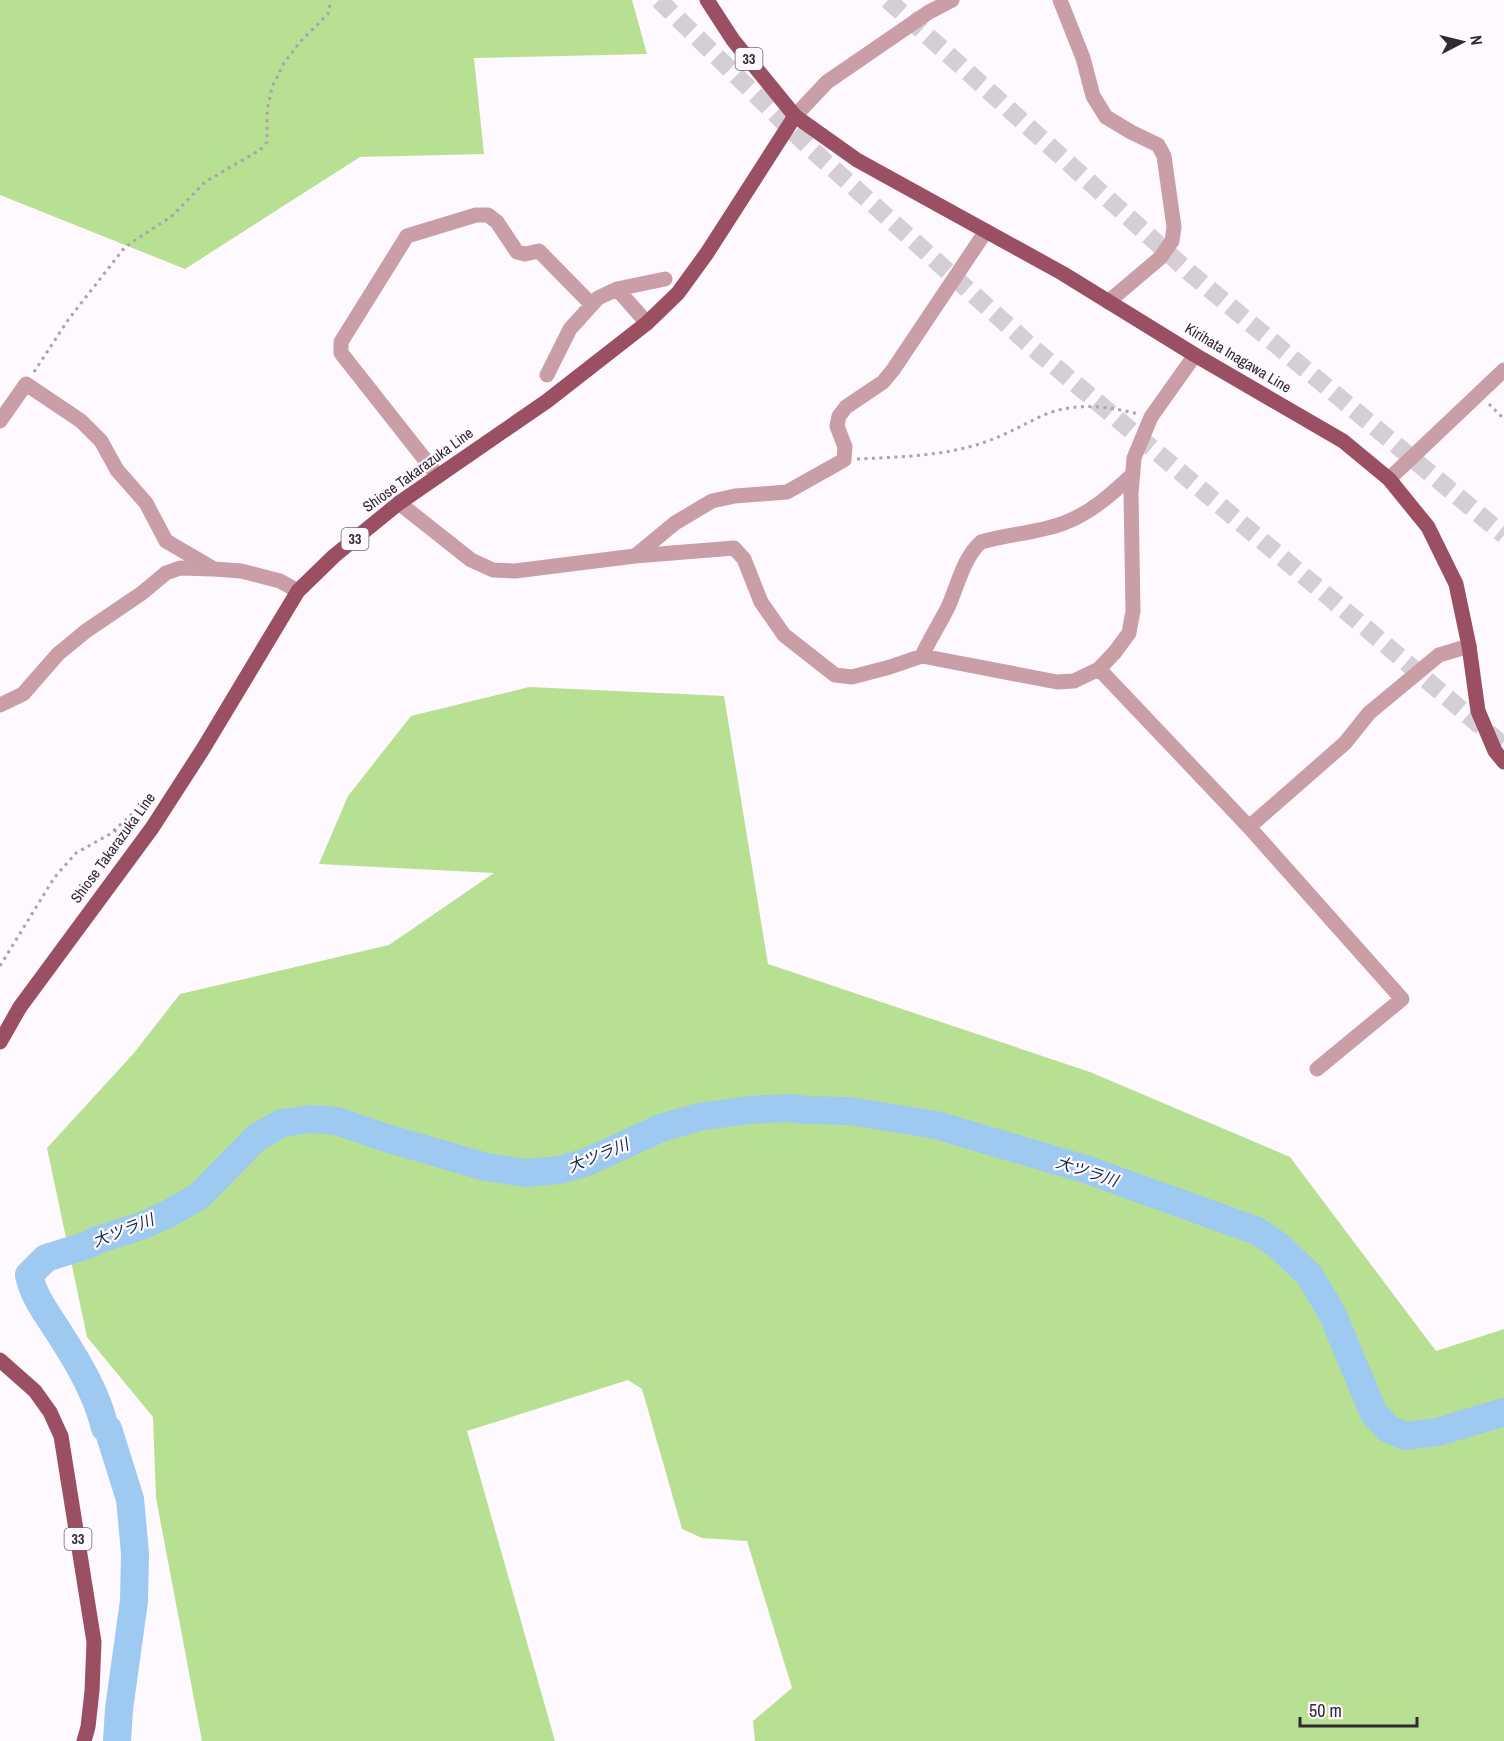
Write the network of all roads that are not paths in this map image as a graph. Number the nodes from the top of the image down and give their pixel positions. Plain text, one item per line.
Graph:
1 (707, 0) edge
2 (952, 0) edge
3 (1062, 1) edge
4 (795, 116) junction
5 (986, 231) junction
6 (665, 279) dead end
7 (617, 289) junction
8 (1108, 302) junction
9 (592, 305) junction
10 (647, 323) junction
11 (1195, 355) junction
12 (1504, 370) edge
13 (547, 375) dead end
14 (0, 421) edge
15 (1133, 474) junction
16 (438, 476) junction
17 (1389, 479) junction
18 (399, 503) junction
19 (635, 556) junction
20 (214, 569) junction
21 (297, 591) junction
22 (1469, 646) junction
23 (922, 656) junction
24 (1099, 669) junction
25 (0, 705) edge
26 (1504, 762) edge
27 (1249, 827) junction
28 (0, 1042) edge
29 (1317, 1069) dead end
30 (0, 1359) edge
31 (84, 1741) edge

1 - 4 main road, 33
2 - 4 street
3 - 8 street
4 - 5 main road, Kirihata Inagawa Line
4 - 10 main road, Shiose Takarazuka Line / 33
5 - 8 main road, Kirihata Inagawa Line
5 - 19 street
6 - 7 street
7 - 9 street
7 - 10 street
8 - 11 main road, Kirihata Inagawa Line
9 - 13 street
9 - 16 street
10 - 16 main road, Shiose Takarazuka Line / 33
11 - 15 street
11 - 17 main road, Kirihata Inagawa Line
12 - 17 street
14 - 20 street
15 - 23 street
15 - 24 street
16 - 18 main road, Shiose Takarazuka Line / 33
17 - 22 main road, Kirihata Inagawa Line
18 - 19 street
18 - 21 main road, Shiose Takarazuka Line / 33
19 - 23 street
20 - 21 street
20 - 25 street
21 - 28 main road, Shiose Takarazuka Line / 33
22 - 26 main road, Kirihata Inagawa Line
22 - 27 street
23 - 24 street
24 - 27 street
27 - 29 street
30 - 31 main road, 33

